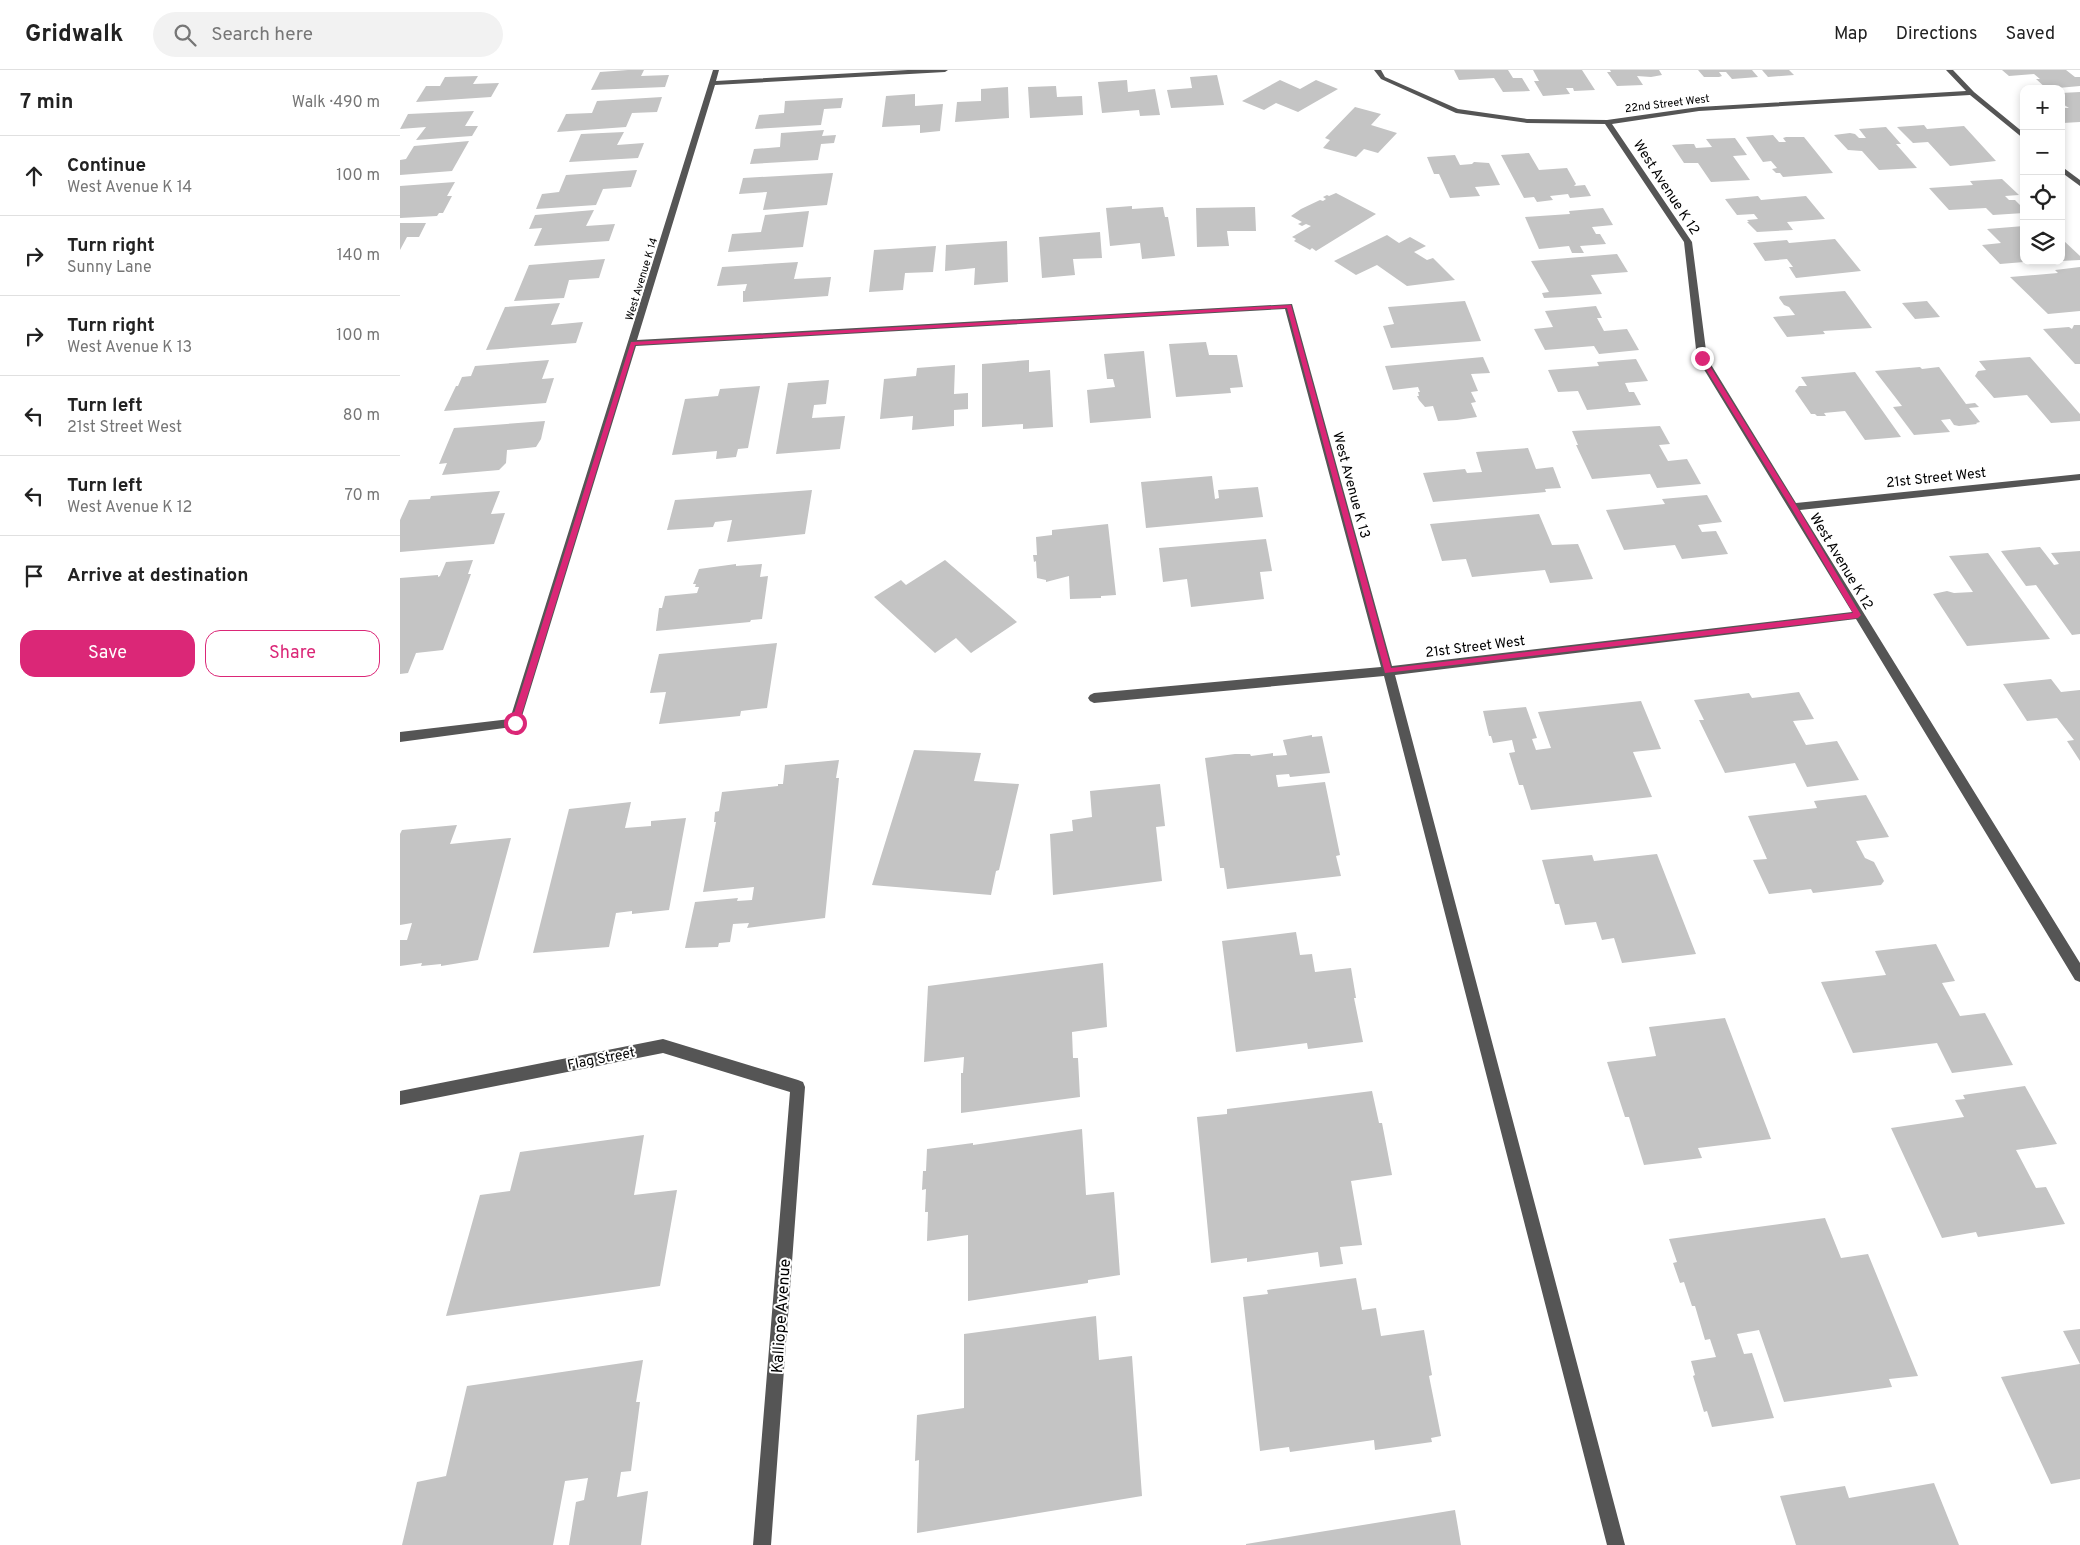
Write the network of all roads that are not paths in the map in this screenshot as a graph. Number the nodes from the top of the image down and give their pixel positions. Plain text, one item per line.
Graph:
1 (716, 70) edge
2 (945, 70) edge
3 (1377, 70) edge
4 (1949, 70) edge
5 (712, 83) junction
6 (1972, 93) junction
7 (1607, 122) junction
8 (2020, 134) edge
9 (2065, 171) edge
10 (2080, 184) edge
11 (633, 344) junction
12 (2080, 477) edge
13 (1794, 507) junction
14 (1858, 615) junction
15 (1388, 671) junction
16 (1094, 698) dead end
17 (400, 738) edge
18 (2080, 975) edge
19 (798, 1087) joint
20 (400, 1098) edge
21 (762, 1545) edge
22 (1616, 1545) edge

1 - 5 street, West Avenue K 14
2 - 5 street
3 - 7 street, 22nd Street West
4 - 6 street
5 - 11 street, West Avenue K 14
6 - 7 street, 22nd Street West
6 - 8 street
7 - 13 street, West Avenue K 12
9 - 10 street
11 - 15 street, West Avenue K 13
11 - 17 street, West Avenue K 14
12 - 13 street, 21st Street West
13 - 14 street, West Avenue K 12
14 - 15 street, 21st Street West
14 - 18 street, West Avenue K 12
15 - 16 street, 21st Street West
15 - 22 street, West Avenue K 13
19 - 20 street, Flag Street
19 - 21 street, Kalliope Avenue

